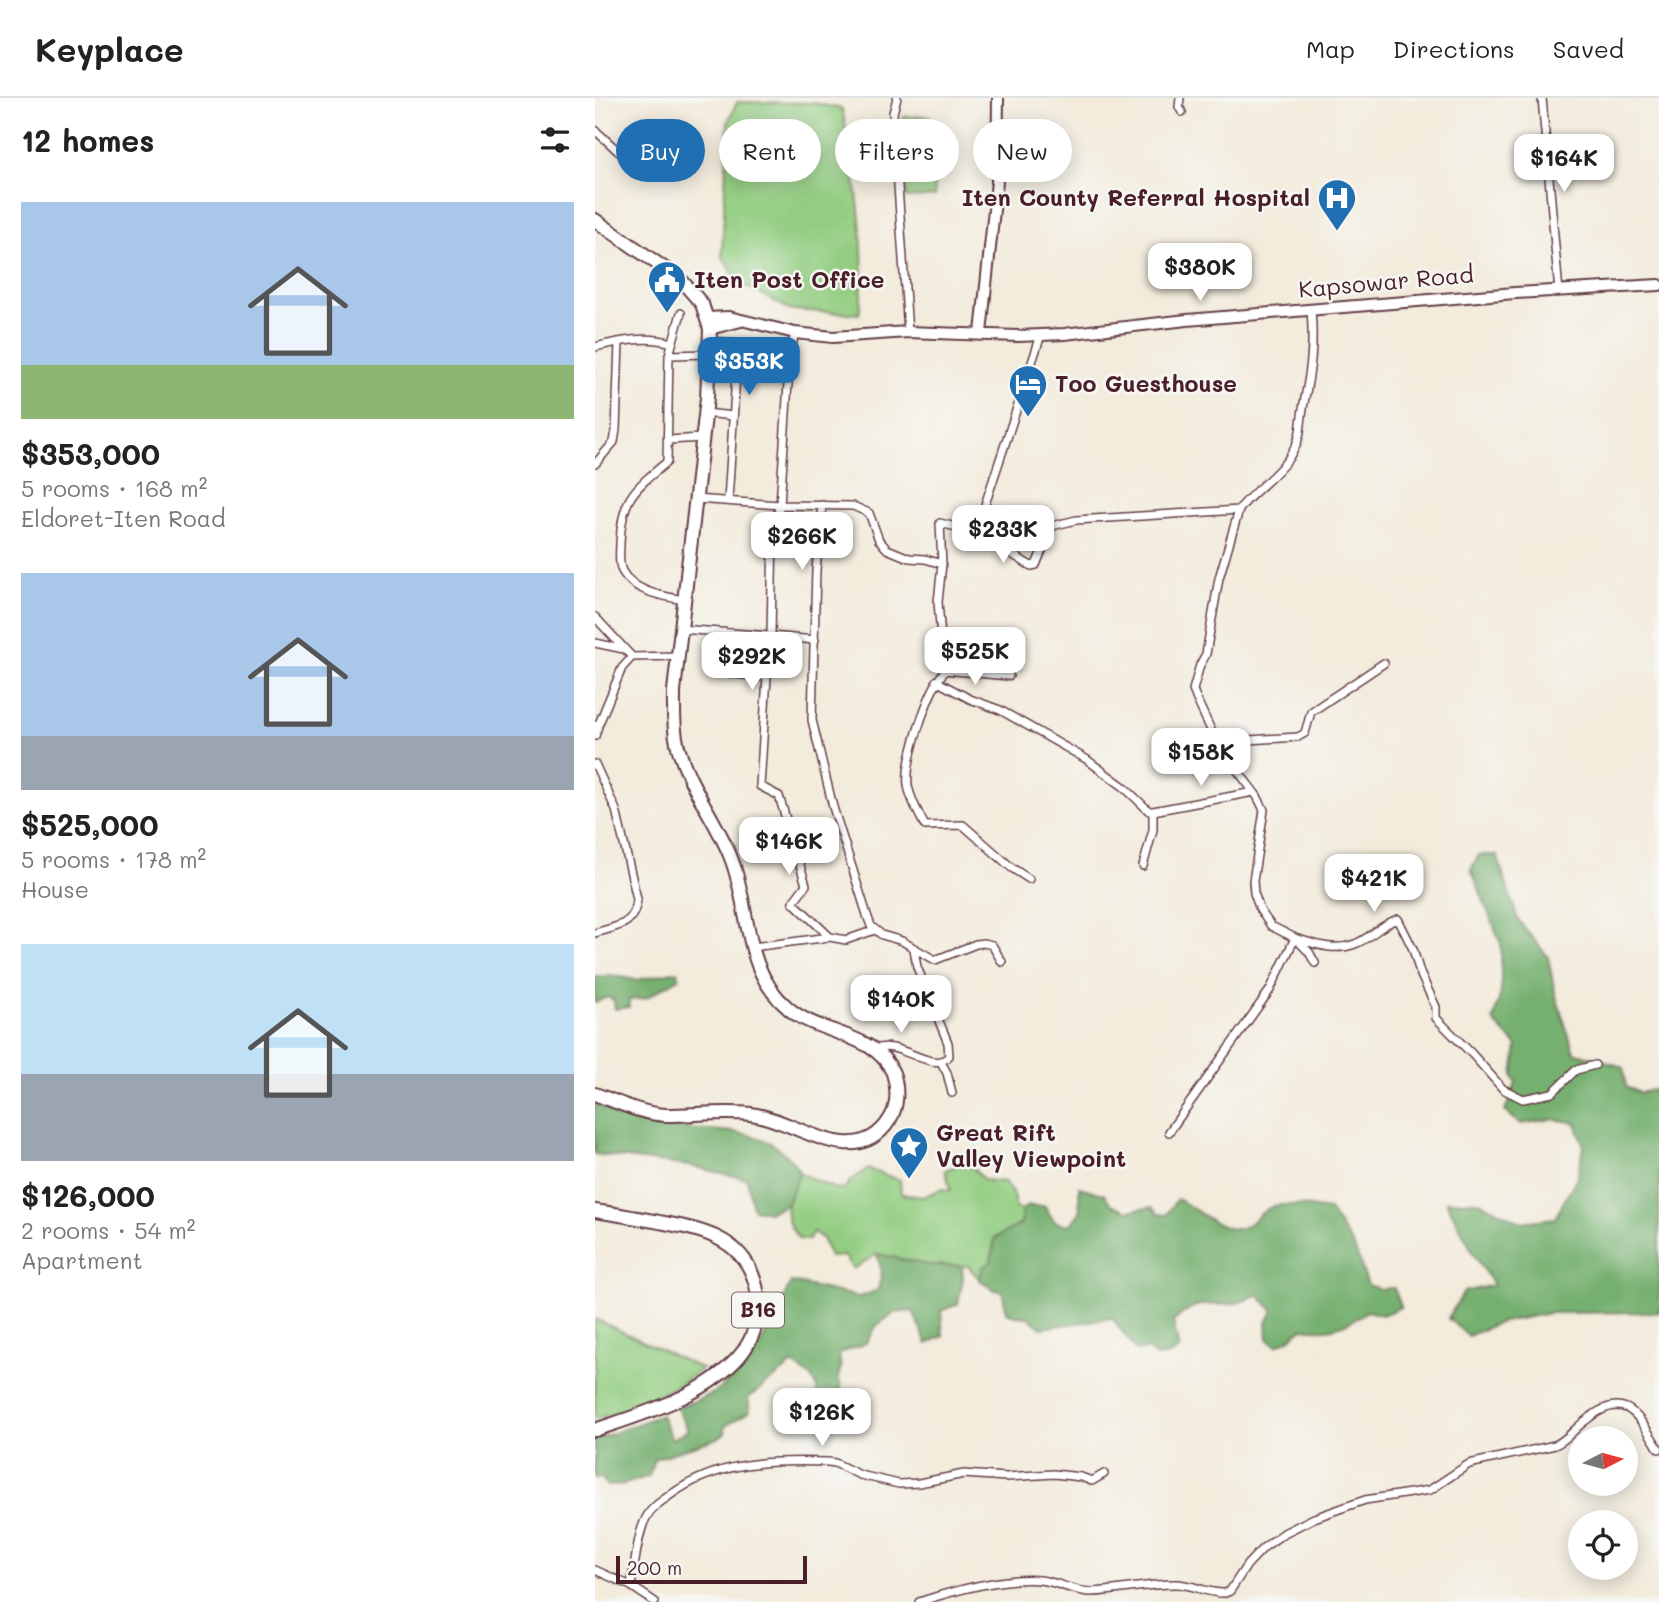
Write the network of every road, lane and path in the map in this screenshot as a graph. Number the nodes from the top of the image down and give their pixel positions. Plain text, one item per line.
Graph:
1 (897, 98) edge
2 (998, 98) edge
3 (1179, 98) edge
4 (1542, 98) edge
5 (1182, 112) dead end
6 (595, 130) edge
7 (616, 149) edge
8 (595, 220) edge
9 (1659, 285) edge
10 (1559, 292) junction
11 (702, 304) junction
12 (1311, 310) junction
13 (681, 313) dead end
14 (729, 317) junction
15 (741, 321) junction
16 (908, 332) junction
17 (795, 333) junction
18 (981, 333) junction
19 (709, 335) junction
20 (1041, 335) junction
21 (619, 342) junction
22 (672, 343) junction
23 (595, 347) edge
24 (669, 355) junction
25 (705, 413) junction
26 (733, 416) junction
27 (702, 438) junction
28 (668, 440) junction
29 (595, 464) edge
30 (695, 499) junction
31 (728, 500) junction
32 (780, 505) junction
33 (822, 505) junction
34 (1239, 510) junction
35 (977, 532) junction
36 (942, 564) junction
37 (684, 600) junction
38 (595, 617) edge
39 (680, 629) junction
40 (724, 632) junction
41 (771, 636) junction
42 (815, 640) junction
43 (595, 643) edge
44 (624, 649) junction
45 (678, 656) junction
46 (632, 657) junction
47 (1384, 663) dead end
48 (944, 670) junction
49 (1009, 676) dead end
50 (936, 681) junction
51 (597, 725) edge
52 (595, 736) edge
53 (1216, 743) junction
54 (595, 764) edge
55 (1254, 792) junction
56 (1153, 811) junction
57 (1143, 866) dead end
58 (1029, 879) dead end
59 (876, 930) junction
60 (595, 933) edge
61 (830, 937) junction
62 (1295, 938) junction
63 (751, 947) junction
64 (914, 949) junction
65 (1002, 962) dead end
66 (1315, 963) dead end
67 (874, 1050) junction
68 (941, 1062) junction
69 (1595, 1065) dead end
70 (952, 1093) dead end
71 (595, 1094) edge
72 (1169, 1132) dead end
73 (595, 1211) edge
74 (595, 1430) edge
75 (1659, 1449) edge
76 (1104, 1474) dead end
77 (595, 1570) edge
78 (631, 1586) junction
79 (1227, 1597) edge
80 (655, 1602) edge
81 (919, 1602) edge

1 - 16 street
2 - 18 main road
3 - 5 street
4 - 10 street
6 - 7 street
8 - 11 main road
9 - 10 main road, Kapsowar Road
10 - 12 main road, Kapsowar Road
11 - 14 main road
11 - 19 main road
12 - 20 main road, Kapsowar Road
12 - 34 street
13 - 22 street
14 - 15 main road, Kapsowar Road
14 - 19 main road, Kapsowar Road
15 - 17 main road, Kapsowar Road
15 - 19 main road, Kapsowar Road
16 - 17 main road, Kapsowar Road
16 - 18 main road, Kapsowar Road
17 - 32 street
18 - 20 main road, Kapsowar Road
19 - 24 street
19 - 25 main road
19 - 26 street
20 - 35 street
21 - 22 street
21 - 23 street
21 - 29 street
22 - 24 street
24 - 28 street
25 - 26 street
25 - 27 main road
26 - 31 street
27 - 28 street
27 - 30 main road
28 - 37 street
30 - 31 street
30 - 37 main road
31 - 32 street
32 - 33 street
32 - 41 street
33 - 36 street
33 - 42 street
34 - 35 street
34 - 53 street
35 - 36 street
36 - 48 street
37 - 39 main road
38 - 44 street
39 - 40 street
39 - 45 main road
40 - 41 street
40 - 61 street
41 - 42 street
42 - 59 street
43 - 44 street
44 - 46 street
45 - 46 street
45 - 63 main road
46 - 51 street
47 - 53 street
48 - 49 street
48 - 50 street
50 - 56 street
50 - 58 street
51 - 52 street
53 - 55 street
54 - 60 street
55 - 56 street
55 - 62 street
56 - 57 street
59 - 61 street
59 - 64 street
61 - 63 street
62 - 66 street
62 - 69 street
62 - 72 street
63 - 67 main road
64 - 65 street
64 - 68 street
67 - 68 street
67 - 71 main road
68 - 70 street
73 - 74 main road, B16
75 - 79 street
76 - 78 street
77 - 78 street
78 - 80 street
79 - 81 street

